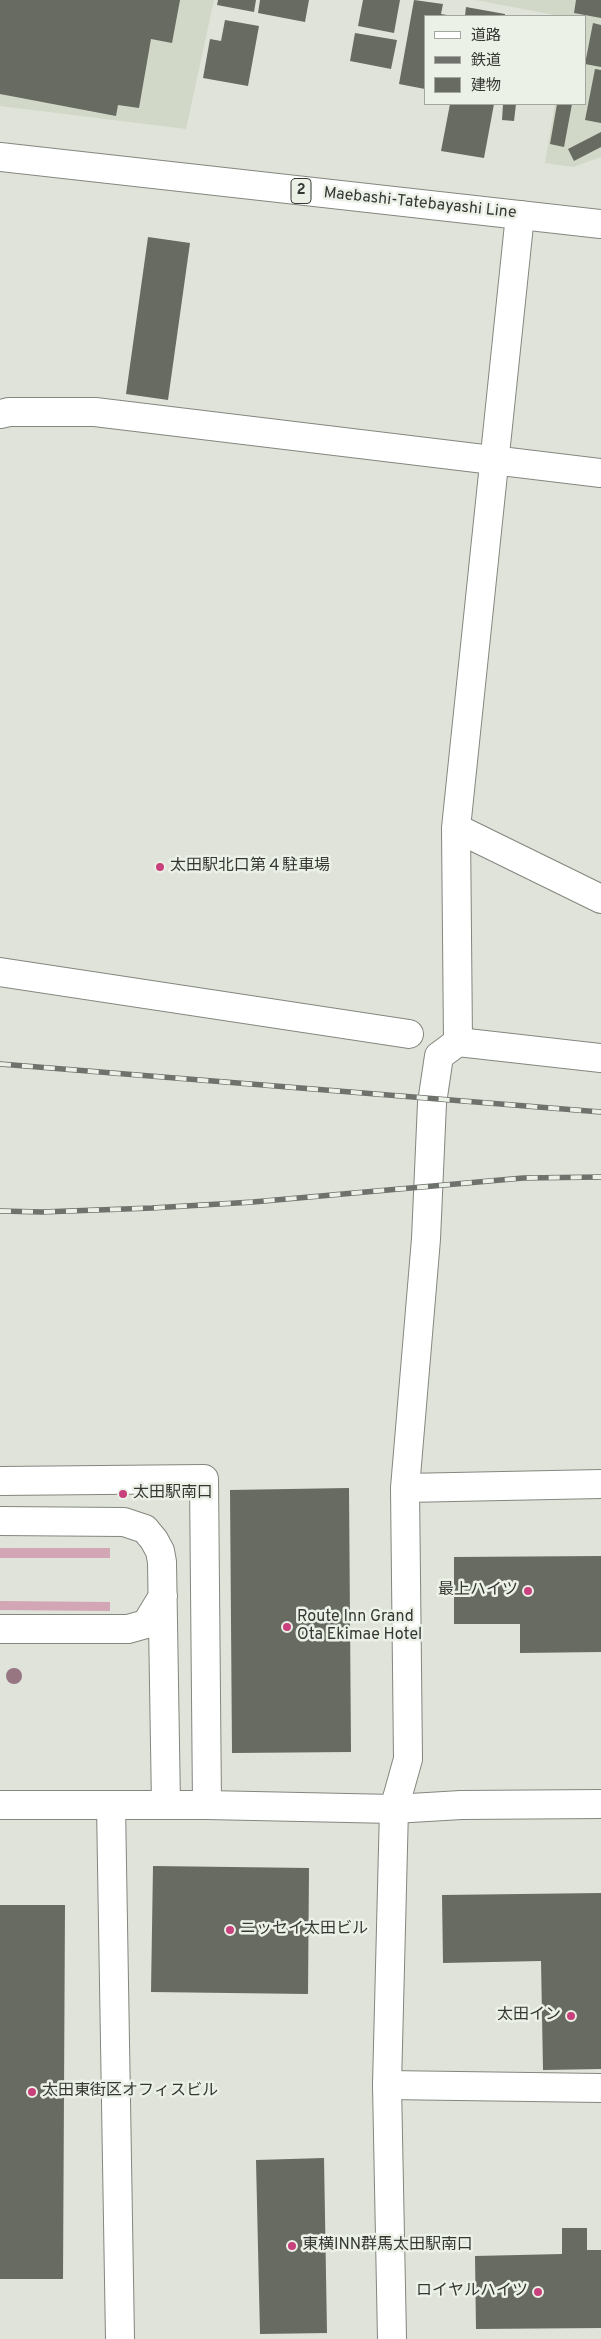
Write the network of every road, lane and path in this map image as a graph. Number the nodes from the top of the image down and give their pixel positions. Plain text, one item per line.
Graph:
1 (0, 157) edge
2 (520, 215) junction
3 (601, 224) edge
4 (0, 414) edge
5 (493, 460) junction
6 (601, 473) edge
7 (456, 828) junction
8 (601, 899) edge
9 (0, 972) edge
10 (409, 1034) dead end
11 (458, 1042) junction
12 (601, 1058) edge
13 (0, 1480) edge
14 (601, 1484) edge
15 (405, 1488) junction
16 (0, 1521) edge
17 (163, 1596) junction
18 (0, 1629) edge
19 (601, 1804) edge
20 (0, 1805) edge
21 (111, 1805) junction
22 (166, 1805) junction
23 (207, 1805) junction
24 (394, 1809) junction
25 (387, 2085) junction
26 (601, 2088) edge
27 (120, 2339) edge
28 (392, 2339) edge

1 - 2 street, Maebashi-Tatebayashi Line / 2
2 - 3 street, Maebashi-Tatebayashi Line / 2
2 - 5 street
4 - 5 street
5 - 6 street
5 - 7 street
7 - 8 street
7 - 11 street
9 - 10 street
11 - 12 street
11 - 15 street
13 - 23 street
14 - 15 street
15 - 24 street
16 - 17 street
17 - 18 street
17 - 22 street
19 - 24 street
20 - 21 street
21 - 22 street
21 - 27 street
22 - 23 street
23 - 24 street
24 - 25 street
25 - 26 street
25 - 28 street

